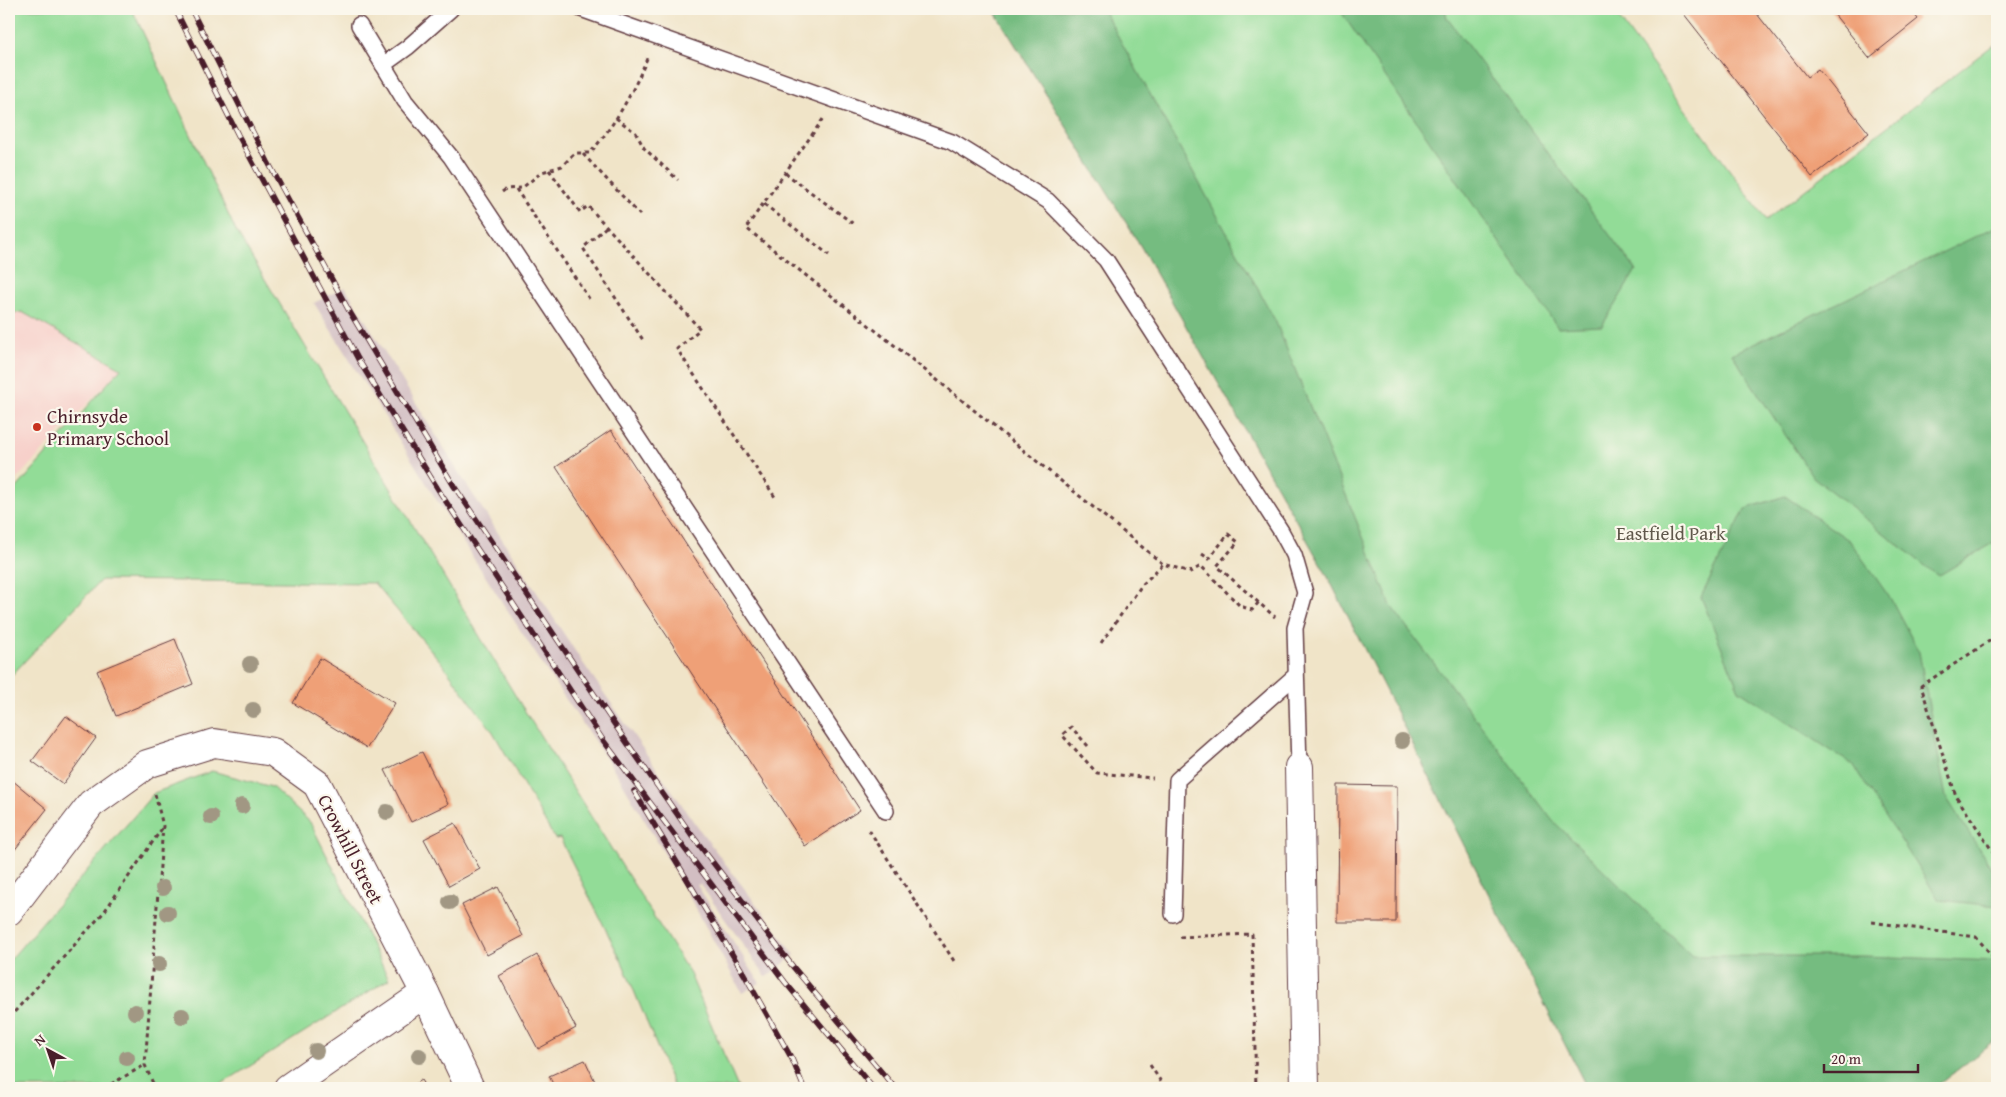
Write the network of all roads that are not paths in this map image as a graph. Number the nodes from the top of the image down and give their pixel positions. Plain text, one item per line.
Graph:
1 (451, 9) edge
2 (581, 9) edge
3 (359, 25) dead end
4 (383, 66) junction
5 (1295, 676) junction
6 (1299, 767) joint
7 (886, 811) road end
8 (9, 911) edge
9 (1173, 914) road end
10 (425, 993) junction
11 (288, 1088) edge
12 (470, 1088) edge
13 (1305, 1088) edge

1 - 4 lane
2 - 5 lane
3 - 4 lane
4 - 7 lane
5 - 6 lane
5 - 9 lane
6 - 13 street
8 - 10 street, Crowhill Street
10 - 11 street
10 - 12 street, Crowhill Street

